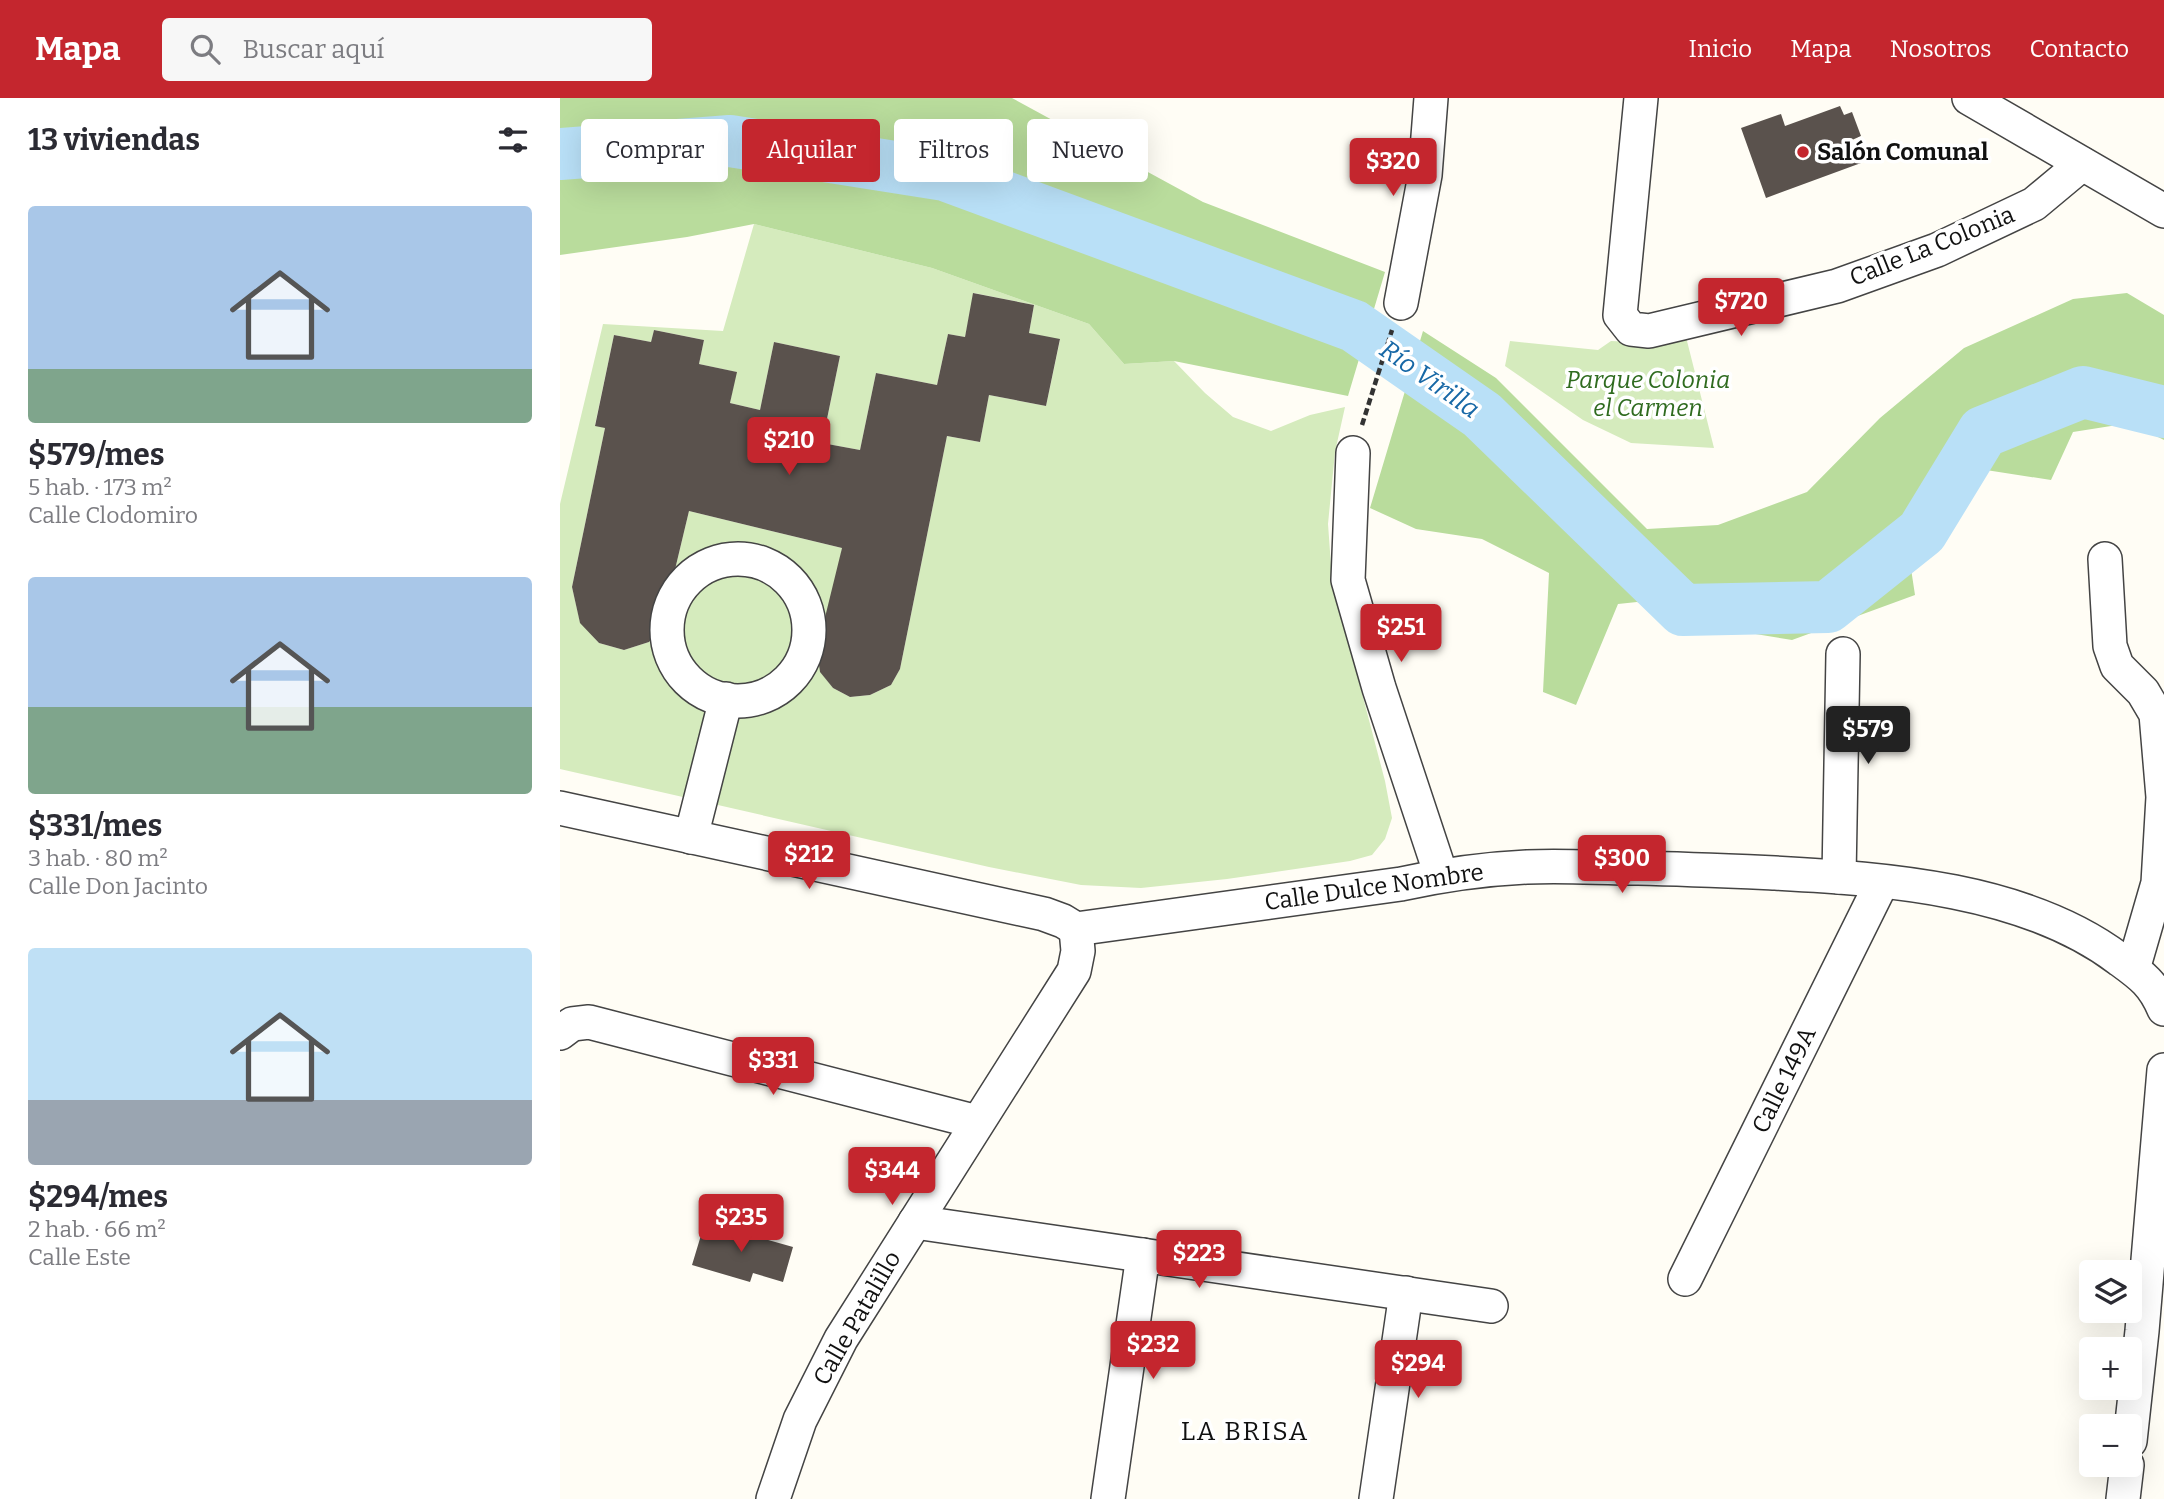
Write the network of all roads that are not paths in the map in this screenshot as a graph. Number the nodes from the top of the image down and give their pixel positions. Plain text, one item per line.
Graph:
1 (1431, 98) edge
2 (1641, 98) edge
3 (1969, 98) edge
4 (2082, 164) junction
5 (2164, 211) edge
6 (1401, 303) road end
7 (1353, 453) road end
8 (2105, 559) dead end
9 (1843, 654) dead end
10 (726, 699) junction
11 (560, 808) edge
12 (691, 837) junction
13 (1441, 875) junction
14 (1839, 877) junction
15 (1882, 882) junction
16 (1076, 929) junction
17 (2135, 959) edge
18 (2164, 1009) edge
19 (560, 1033) edge
20 (2164, 1070) edge
21 (977, 1122) junction
22 (915, 1222) junction
23 (1143, 1255) junction
24 (1685, 1279) dead end
25 (1406, 1293) junction
26 (1490, 1306) dead end
27 (2133, 1414) edge
28 (2126, 1477) edge
29 (773, 1499) edge
30 (1108, 1499) edge
31 (1376, 1499) edge
32 (2123, 1499) edge

1 - 6 street
2 - 4 street, Calle La Colonia
3 - 4 street
4 - 5 street
7 - 13 street
8 - 17 street
9 - 14 street
10 - 10 street
10 - 12 street
11 - 12 street
12 - 16 street
13 - 14 street, Calle Dulce Nombre
13 - 16 street, Calle Dulce Nombre
14 - 15 street, Calle Dulce Nombre
15 - 17 street, Calle Dulce Nombre
15 - 24 street, Calle 149A
16 - 21 street, Calle Patalillo
17 - 18 street, Calle Dulce Nombre
19 - 21 street
20 - 27 street
21 - 22 street, Calle Patalillo
22 - 23 street
22 - 29 street, Calle Patalillo
23 - 25 street
23 - 30 street
25 - 26 street
25 - 31 street
28 - 32 street

